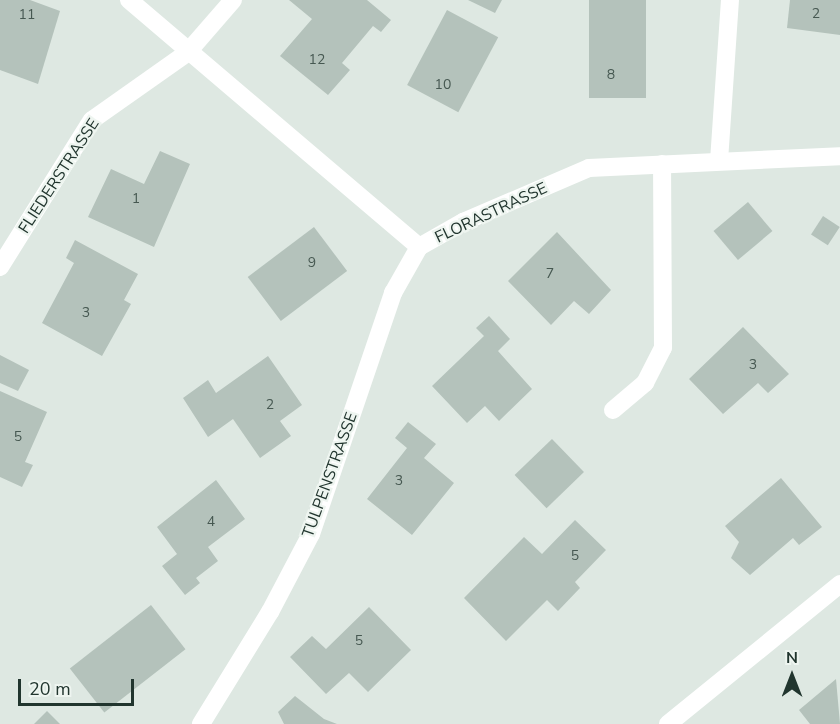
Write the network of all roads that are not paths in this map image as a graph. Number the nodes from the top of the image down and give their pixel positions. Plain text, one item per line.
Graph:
1 (129, 0) edge
2 (233, 0) edge
3 (730, 0) edge
4 (187, 53) junction
5 (840, 156) edge
6 (719, 160) junction
7 (662, 164) junction
8 (419, 248) junction
9 (0, 267) edge
10 (613, 410) dead end
11 (839, 587) edge
12 (201, 724) edge
13 (668, 724) edge

1 - 4 street, FLORASTRASSE
2 - 4 street
3 - 6 street
4 - 8 street, FLORASTRASSE
4 - 9 street, FLIEDERSTRASSE
5 - 6 street, FLORASTRASSE
6 - 7 street, FLORASTRASSE
7 - 8 street, FLORASTRASSE
7 - 10 street
8 - 12 street, TULPENSTRASSE
11 - 13 street

